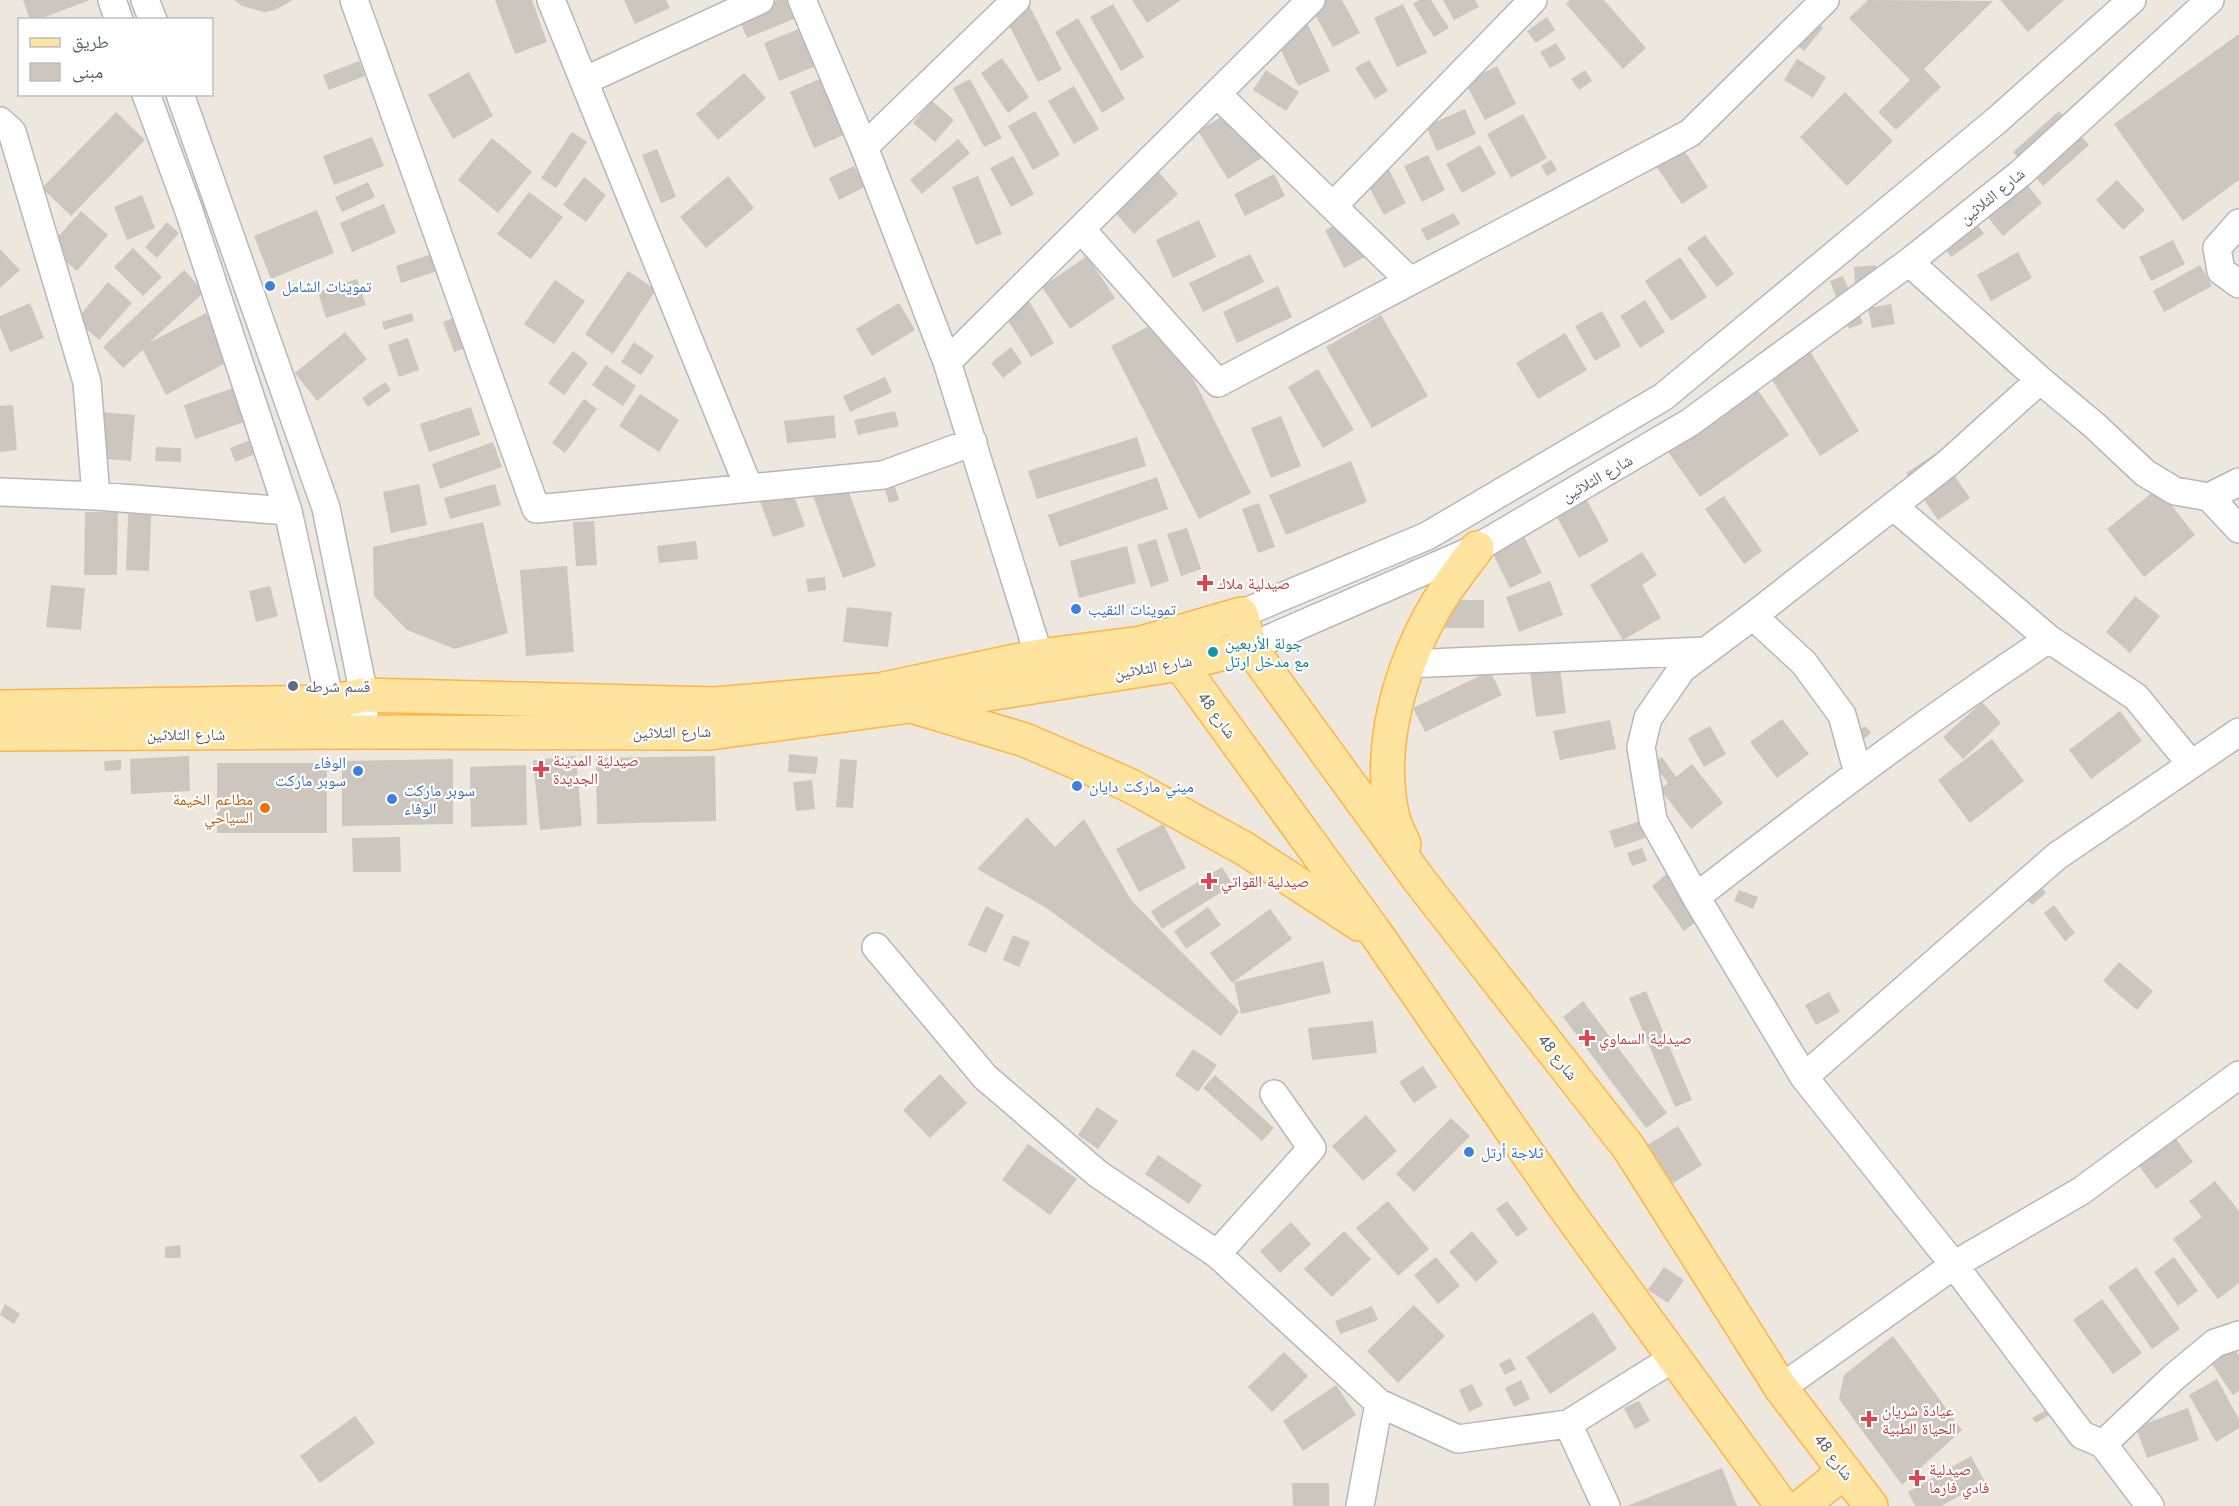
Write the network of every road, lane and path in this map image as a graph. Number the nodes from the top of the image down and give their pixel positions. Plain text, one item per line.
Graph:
1 (112, 0) edge
2 (146, 0) edge
3 (354, 0) edge
4 (551, 0) edge
5 (760, 0) edge
6 (802, 0) edge
7 (1016, 0) edge
8 (1311, 0) edge
9 (1533, 0) edge
10 (1825, 0) edge
11 (2211, 0) edge
12 (2127, 2) edge
13 (118, 18) edge
14 (152, 18) edge
15 (584, 81) junction
16 (1217, 94) junction
17 (147, 96) edge
18 (181, 96) edge
19 (0, 121) edge
20 (864, 147) junction
21 (1332, 206) junction
22 (2239, 223) edge
23 (1081, 229) junction
24 (1909, 262) junction
25 (1410, 281) junction
26 (2239, 284) edge
27 (947, 362) junction
28 (2040, 380) junction
29 (973, 442) junction
30 (2239, 482) edge
31 (749, 488) junction
32 (0, 492) edge
33 (96, 496) junction
34 (2210, 496) junction
35 (1893, 507) junction
36 (288, 511) junction
37 (2239, 529) edge
38 (1478, 548) junction
39 (1241, 614) junction
40 (1753, 616) junction
41 (2049, 639) junction
42 (1141, 643) junction
43 (1250, 647) junction
44 (1706, 651) junction
45 (1039, 656) junction
46 (1180, 664) junction
47 (1408, 664) junction
48 (364, 695) junction
49 (910, 706) junction
50 (0, 707) edge
51 (328, 718) junction
52 (364, 732) junction
53 (2239, 732) edge
54 (0, 734) edge
55 (2191, 764) junction
56 (1858, 773) junction
57 (1420, 881) junction
58 (1696, 897) junction
59 (1377, 935) junction
60 (876, 947) dead end
61 (1804, 1077) junction
62 (2238, 1077) edge
63 (1274, 1094) dead end
64 (1216, 1254) junction
65 (1954, 1265) junction
66 (2239, 1335) edge
67 (1675, 1357) junction
68 (1781, 1388) junction
69 (1379, 1403) junction
70 (1568, 1424) junction
71 (2103, 1444) junction
72 (1845, 1471) junction
73 (1360, 1506) edge
74 (1606, 1506) edge
75 (1782, 1506) edge
76 (1802, 1506) edge
77 (1871, 1506) edge
78 (2150, 1506) edge

1 - 13 street
2 - 14 street
3 - 31 street
4 - 15 street
5 - 15 street
6 - 20 street
7 - 20 street
8 - 16 street
9 - 21 street
10 - 25 street
11 - 24 street, شارع الثلاثين
12 - 39 street, شارع الثلاثين
15 - 31 street
16 - 21 street
16 - 23 street
17 - 36 street
18 - 48 street
19 - 33 street
20 - 27 street
21 - 25 street
22 - 26 street
23 - 25 street
23 - 27 street
24 - 28 street
24 - 38 street, شارع الثلاثين
27 - 29 street
28 - 34 street
28 - 35 street
29 - 31 street
29 - 45 street
30 - 34 street
32 - 33 street
33 - 36 street
34 - 37 street
35 - 40 street
35 - 41 street
36 - 51 street
38 - 43 street, شارع الثلاثين
38 - 47 main road
39 - 42 main road, شارع الثلاثين
39 - 43 main road, شارع 48
40 - 44 street
40 - 56 street
41 - 55 street
41 - 56 street
42 - 45 main road, شارع الثلاثين
42 - 46 main road, شارع 48
43 - 46 main road, شارع الثلاثين
43 - 57 main road, شارع 48
44 - 47 street
44 - 58 street
45 - 48 main road, شارع الثلاثين
46 - 49 main road, شارع الثلاثين
46 - 59 main road, شارع 48
47 - 57 main road
48 - 51 main road, شارع الثلاثين
48 - 52 street
49 - 52 main road, شارع الثلاثين
49 - 59 main road
50 - 51 main road, شارع الثلاثين
51 - 52 main road, شارع الثلاثين
51 - 54 main road, شارع الثلاثين
53 - 55 street
55 - 61 street
56 - 58 street
57 - 68 main road, شارع 48
58 - 61 street
59 - 67 main road, شارع 48
60 - 64 street
61 - 65 street
62 - 65 street
63 - 64 street
64 - 69 street
65 - 68 street
65 - 71 street
66 - 71 street
67 - 70 street
67 - 75 main road, شارع 48
68 - 72 main road, شارع 48
69 - 70 street
69 - 73 street
70 - 74 street
71 - 78 street
72 - 76 main road
72 - 77 main road, شارع 48

